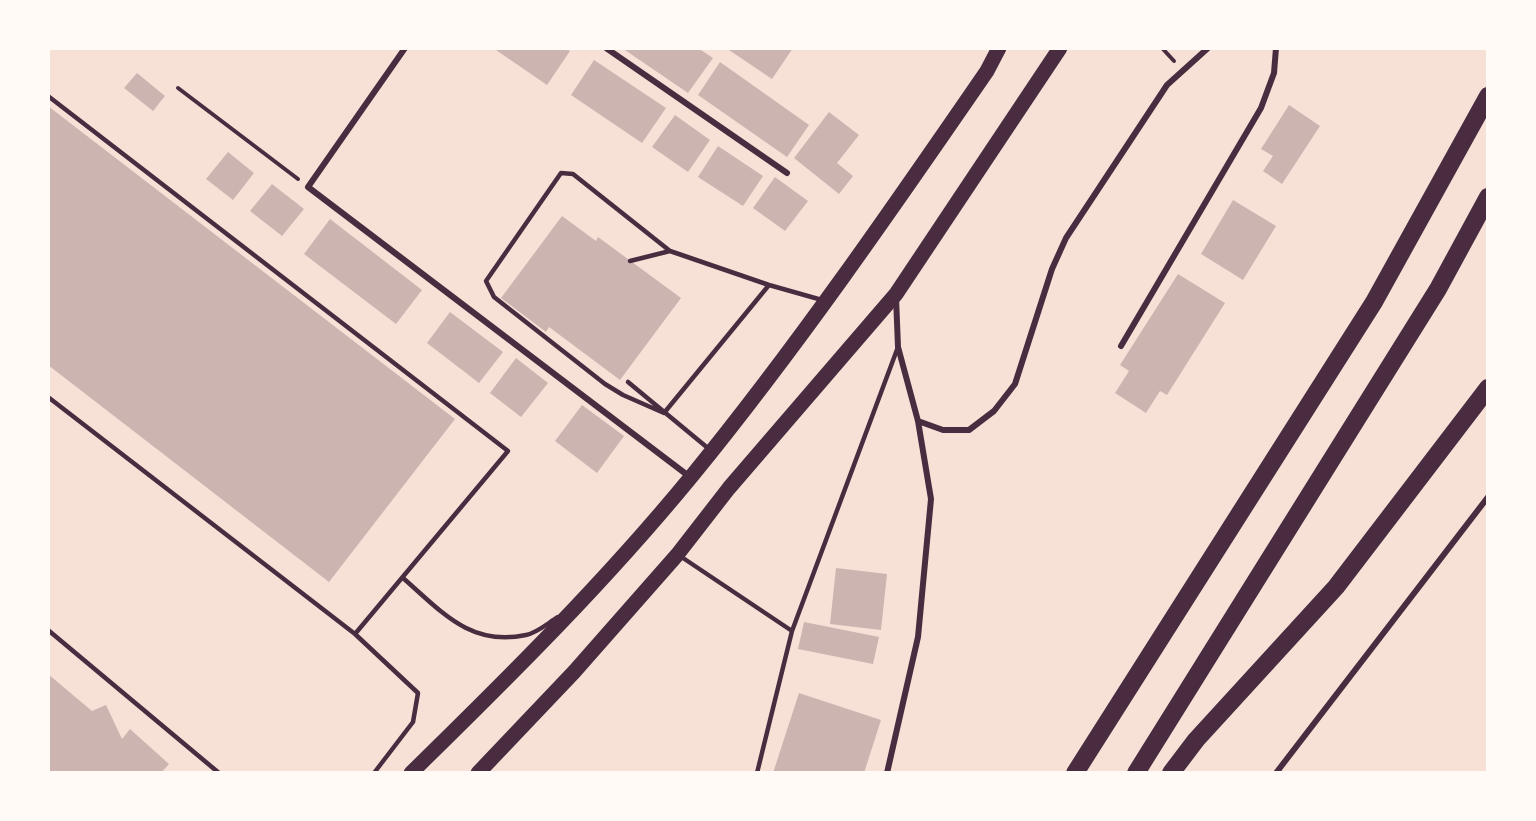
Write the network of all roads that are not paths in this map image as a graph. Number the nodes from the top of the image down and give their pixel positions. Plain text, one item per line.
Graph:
1 (405, 48) edge
2 (606, 48) edge
3 (999, 48) edge
4 (1006, 48) edge
5 (1060, 48) edge
6 (1208, 48) edge
7 (1276, 48) edge
8 (987, 71) junction
9 (48, 96) edge
10 (1488, 96) edge
11 (787, 173) dead end
12 (1488, 197) edge
13 (670, 251) junction
14 (630, 261) dead end
15 (769, 285) junction
16 (896, 294) junction
17 (828, 301) junction
18 (1121, 346) dead end
19 (898, 347) junction
20 (628, 382) dead end
21 (1488, 388) edge
22 (48, 397) edge
23 (664, 413) junction
24 (918, 421) junction
25 (711, 451) junction
26 (690, 477) junction
27 (1488, 497) edge
28 (677, 555) junction
29 (403, 578) junction
30 (581, 603) junction
31 (48, 630) edge
32 (792, 631) junction
33 (355, 633) junction
34 (219, 773) edge
35 (374, 773) edge
36 (411, 773) edge
37 (478, 773) edge
38 (757, 773) edge
39 (887, 773) edge
40 (1075, 773) edge
41 (1136, 773) edge
42 (1171, 773) edge
43 (1276, 773) edge

1 - 26 street
2 - 11 street
3 - 8 main road
4 - 8 main road
5 - 16 main road
6 - 24 street
7 - 18 street
8 - 17 main road
9 - 29 lane
10 - 40 highway
12 - 41 highway
13 - 14 lane
13 - 15 lane
13 - 23 lane
15 - 17 lane
15 - 23 lane
16 - 19 street
16 - 28 main road
17 - 25 main road
19 - 24 street
19 - 32 lane
20 - 23 lane
21 - 42 highway
22 - 33 lane
23 - 25 lane
24 - 39 street
25 - 26 main road
26 - 30 main road
27 - 43 street
28 - 32 lane
28 - 37 main road
29 - 30 lane
29 - 33 lane
30 - 36 main road
31 - 34 lane
32 - 38 lane
33 - 35 lane

